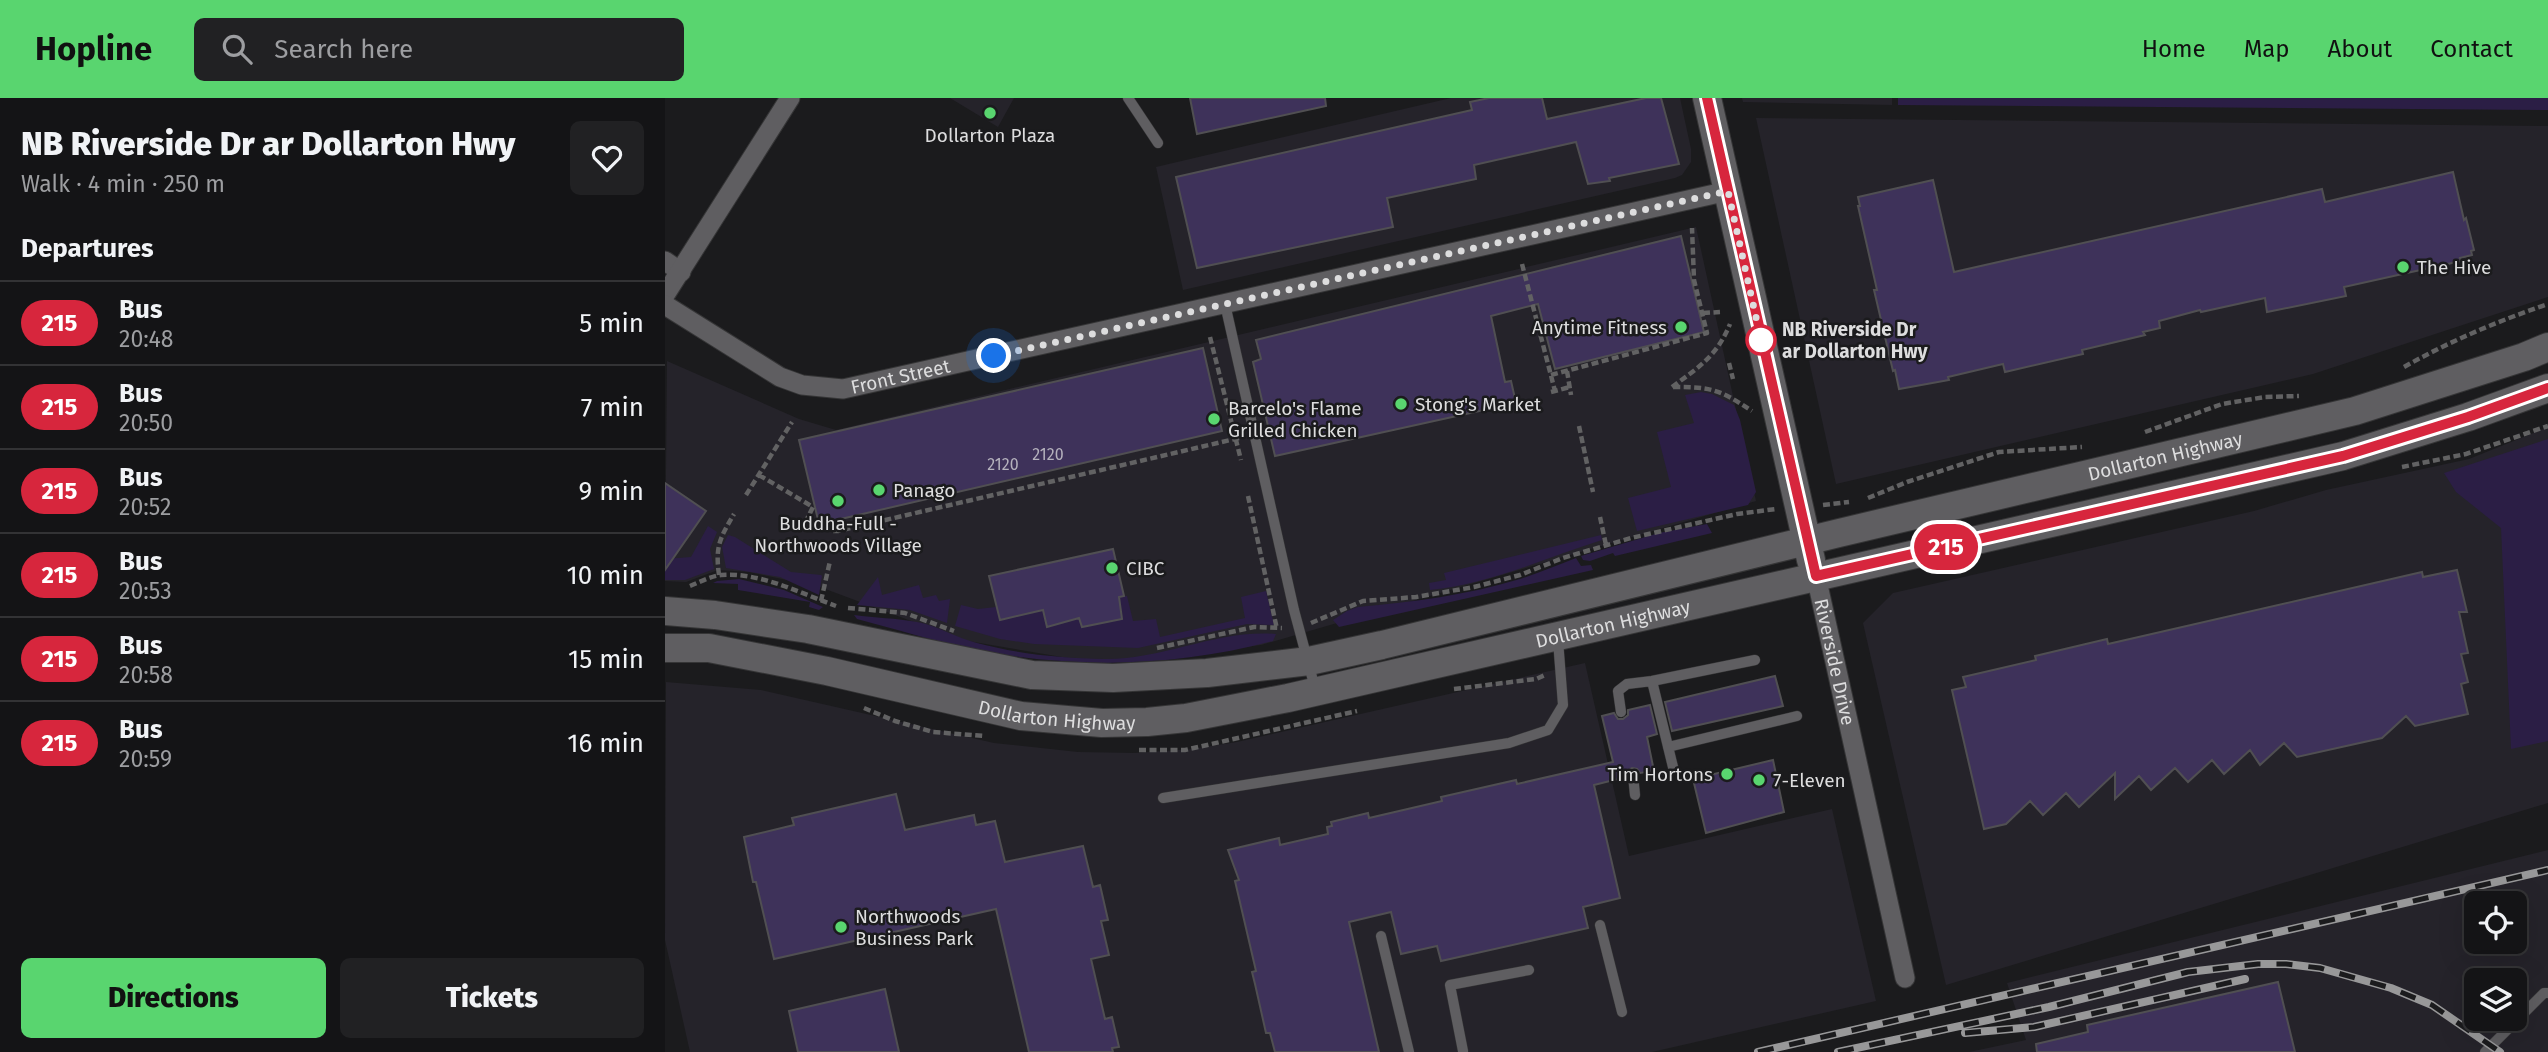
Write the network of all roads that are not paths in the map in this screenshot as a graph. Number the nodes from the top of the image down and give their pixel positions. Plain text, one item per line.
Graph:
1 (790, 98) edge
2 (1128, 98) edge
3 (1707, 98) edge
4 (1159, 143) dead end
5 (1728, 191) junction
6 (673, 266) edge
7 (665, 295) edge
8 (1225, 304) junction
9 (665, 305) edge
10 (2548, 347) edge
11 (2548, 387) edge
12 (1806, 541) junction
13 (1816, 576) junction
14 (671, 599) edge
15 (1558, 636) junction
16 (665, 648) edge
17 (1755, 660) dead end
18 (1309, 661) junction
19 (1652, 681) junction
20 (1316, 691) junction
21 (1621, 712) dead end
22 (1797, 716) dead end
23 (1668, 747) junction
24 (1673, 767) dead end
25 (1633, 775) dead end
26 (1635, 795) dead end
27 (1163, 798) dead end
28 (1600, 925) dead end
29 (1381, 936) dead end
30 (1529, 970) dead end
31 (1905, 978) dead end
32 (2548, 993) edge
33 (1622, 1012) dead end
34 (1463, 1051) edge
35 (1409, 1052) edge
36 (2485, 1052) edge

1 - 6 street
2 - 4 lane
3 - 5 main road, Riverside Drive
5 - 8 street, Front Street
5 - 12 main road, Riverside Drive
6 - 7 street
8 - 9 street, Front Street
8 - 18 lane
10 - 12 main road, Dollarton Highway
11 - 13 main road, Dollarton Highway
12 - 13 main road, Riverside Drive
12 - 18 main road, Dollarton Highway
13 - 15 main road, Dollarton Highway
13 - 31 street, Riverside Drive
14 - 18 main road, Dollarton Highway
15 - 20 main road, Dollarton Highway
15 - 27 lane
16 - 20 main road, Dollarton Highway
17 - 19 lane
18 - 20 lane
19 - 21 lane
19 - 23 lane
22 - 23 lane
23 - 24 lane
25 - 26 lane
28 - 33 lane
29 - 35 lane
30 - 34 lane
32 - 36 lane

